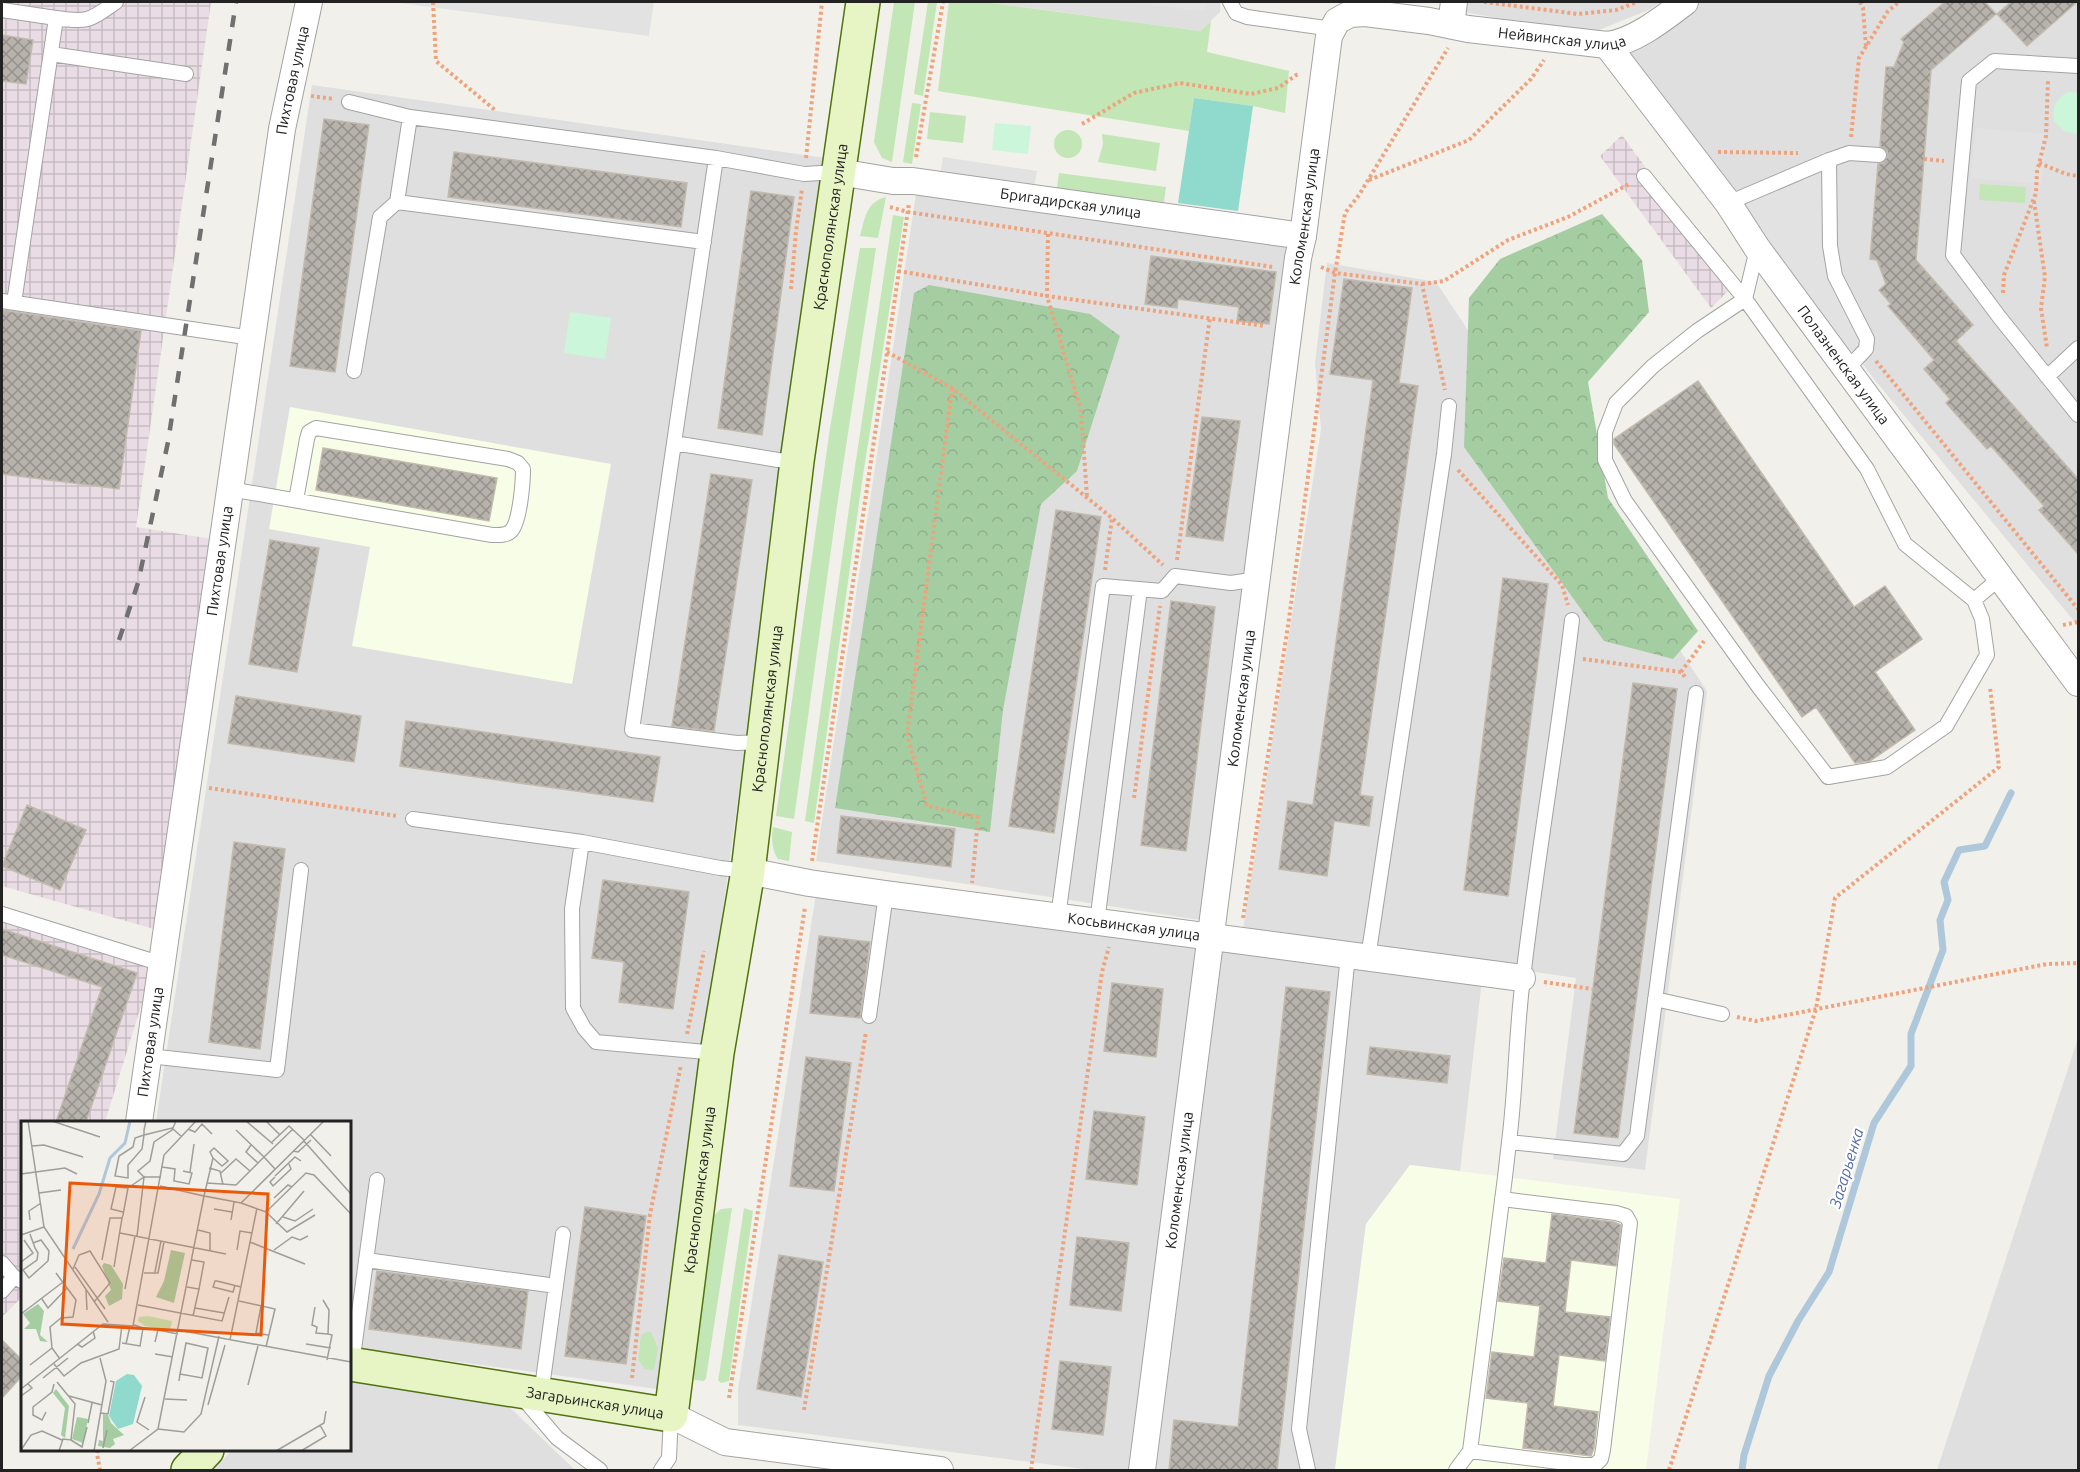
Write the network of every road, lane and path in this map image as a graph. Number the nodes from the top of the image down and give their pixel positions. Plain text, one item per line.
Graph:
1 (116, 2) edge
2 (309, 2) edge
3 (433, 2) edge
4 (822, 2) edge
5 (863, 2) edge
6 (943, 2) edge
7 (1230, 2) edge
8 (1484, 2) edge
9 (1637, 2) edge
10 (1685, 2) edge
11 (1860, 2) edge
12 (1890, 2) edge
13 (1899, 2) edge
14 (1374, 8) edge
15 (2, 10) edge
16 (1888, 11) junction
17 (56, 18) junction
18 (1450, 19) edge
19 (1333, 29) junction
20 (1559, 40) junction
21 (1607, 45) junction
22 (1866, 47) junction
23 (51, 54) junction
24 (2049, 64) junction
25 (2079, 66) edge
26 (1324, 69) junction
27 (186, 74) dead end
28 (289, 93) junction
29 (349, 102) joint
30 (410, 117) junction
31 (1082, 124) dead end
32 (520, 132) junction
33 (917, 151) dead end
34 (1690, 153) junction
35 (1805, 153) dead end
36 (1849, 153) junction
37 (1879, 155) dead end
38 (716, 158) junction
39 (1829, 160) junction
40 (2038, 161) junction
41 (839, 172) junction
42 (804, 174) junction
43 (1644, 176) joint
44 (2079, 176) edge
45 (1368, 180) junction
46 (910, 198) dead end
47 (2034, 200) junction
48 (397, 201) junction
49 (1728, 203) junction
50 (890, 207) dead end
51 (908, 212) junction
52 (1048, 234) junction
53 (704, 242) junction
54 (1300, 247) junction
55 (1757, 248) junction
56 (898, 271) junction
57 (1335, 273) junction
58 (1422, 284) junction
59 (1047, 296) junction
60 (1745, 299) junction
61 (791, 300) dead end
62 (8, 302) edge
63 (1210, 317) junction
64 (2000, 318) junction
65 (1273, 327) dead end
66 (252, 338) junction
67 (2079, 348) edge
68 (1866, 349) junction
69 (887, 352) junction
70 (1848, 368) junction
71 (354, 371) dead end
72 (2043, 372) junction
73 (952, 388) junction
74 (1449, 406) joint
75 (2079, 415) edge
76 (674, 443) junction
77 (1444, 454) junction
78 (797, 461) junction
79 (230, 489) junction
80 (1088, 498) junction
81 (296, 500) junction
82 (1112, 518) junction
83 (1175, 576) junction
84 (2000, 578) junction
85 (1258, 579) junction
86 (1103, 585) junction
87 (1140, 589) junction
88 (1162, 591) junction
89 (1974, 600) junction
90 (2079, 609) edge
91 (1572, 620) joint
92 (1714, 625) junction
93 (1987, 655) junction
94 (1568, 657) junction
95 (1682, 672) junction
96 (2079, 683) edge
97 (1696, 693) joint
98 (764, 742) junction
99 (188, 785) junction
100 (1132, 809) dead end
101 (413, 819) joint
102 (582, 842) junction
103 (811, 866) dead end
104 (301, 870) dead end
105 (748, 871) junction
106 (886, 894) junction
107 (970, 905) junction
108 (805, 906) dead end
109 (2, 914) edge
110 (1058, 916) junction
111 (1107, 923) junction
112 (1210, 937) junction
113 (1240, 941) junction
114 (705, 947) dead end
115 (1358, 956) junction
116 (2079, 963) edge
117 (162, 964) junction
118 (1522, 978) junction
119 (1592, 989) dead end
120 (1655, 999) junction
121 (1816, 1010) junction
122 (1722, 1014) dead end
123 (869, 1016) joint
124 (1756, 1022) dead end
125 (685, 1049) junction
126 (717, 1053) junction
127 (149, 1056) junction
128 (139, 1121) edge
129 (1509, 1142) junction
130 (377, 1180) dead end
131 (1502, 1199) junction
132 (563, 1234) dead end
133 (366, 1260) junction
134 (2, 1263) edge
135 (18, 1279) edge
136 (556, 1286) junction
137 (2, 1291) edge
138 (351, 1364) edge
139 (632, 1378) dead end
140 (529, 1393) junction
141 (729, 1398) dead end
142 (804, 1410) dead end
143 (671, 1415) junction
144 (98, 1451) edge
145 (205, 1451) edge
146 (1470, 1451) junction
147 (100, 1470) edge
148 (188, 1470) edge
149 (600, 1470) edge
150 (661, 1470) edge
151 (927, 1470) edge
152 (1031, 1470) edge
153 (1142, 1470) edge
154 (1308, 1470) edge
155 (1456, 1470) edge
156 (1669, 1470) edge

1 - 17 lane
2 - 28 street, Пихтовая улица
3 - 32 path
4 - 42 path
5 - 41 main road, Краснополянская улица
6 - 33 path
7 - 19 lane
8 - 9 path
10 - 21 street, Нейвинская улица
11 - 22 path
12 - 16 path
13 - 16 path
14 - 18 street
14 - 19 street
15 - 17 lane
16 - 22 path
17 - 23 lane
18 - 20 street, Нейвинская улица
18 - 45 path
19 - 26 street, Коломенская улица
20 - 21 street, Нейвинская улица
20 - 45 path
21 - 34 street, Полазненская улица
22 - 36 path
23 - 27 lane
23 - 62 lane
24 - 25 lane
24 - 40 path
24 - 64 lane
26 - 31 path
26 - 54 street, Коломенская улица
28 - 29 path
28 - 66 street, Пихтовая улица
29 - 30 lane
30 - 32 lane
30 - 48 lane
32 - 38 lane
34 - 35 path
34 - 49 street, Полазненская улица
36 - 37 lane
36 - 39 lane
38 - 42 lane
38 - 53 lane
39 - 49 lane
39 - 68 lane
40 - 44 path
40 - 47 path
41 - 42 lane
41 - 54 street, Бригадирская улица
41 - 78 main road, Краснополянская улица
42 - 61 path
43 - 58 path
43 - 60 lane
45 - 57 path
46 - 51 path
47 - 64 path
47 - 72 path
48 - 53 lane
48 - 71 lane
49 - 55 street, Полазненская улица
50 - 51 path
51 - 52 path
51 - 56 path
52 - 54 path
52 - 59 path
53 - 76 lane
54 - 57 path
54 - 85 street, Коломенская улица
55 - 60 lane
55 - 70 street, Полазненская улица
56 - 59 path
56 - 69 path
57 - 58 path
57 - 113 path
58 - 74 path
59 - 63 path
59 - 80 path
60 - 89 lane
60 - 92 lane
62 - 66 lane
63 - 65 path
63 - 83 path
64 - 72 lane
66 - 79 street, Пихтовая улица
67 - 72 lane
68 - 70 lane
68 - 90 path
69 - 73 path
69 - 103 path
70 - 84 street, Полазненская улица
72 - 75 lane
73 - 80 path
73 - 107 path
74 - 77 lane
76 - 78 lane
76 - 98 lane
77 - 91 path
77 - 115 lane
78 - 98 main road, Краснополянская улица
79 - 81 lane
79 - 99 street, Пихтовая улица
80 - 82 path
81 - 81 lane
82 - 83 path
82 - 86 path
83 - 85 lane
83 - 88 lane
84 - 89 lane
84 - 96 street, Полазненская улица
85 - 112 street, Коломенская улица
86 - 87 lane
86 - 110 lane
87 - 88 lane
87 - 111 lane
88 - 100 path
89 - 93 lane
91 - 94 lane
92 - 93 lane
92 - 95 path
93 - 121 path
94 - 95 path
94 - 118 lane
95 - 97 path
97 - 120 lane
98 - 105 main road, Краснополянская улица
99 - 101 path
99 - 117 street, Пихтовая улица
101 - 102 lane
102 - 105 lane
102 - 125 lane
104 - 127 lane
105 - 106 street, Косьвинская улица
105 - 126 main road, Краснополянская улица
106 - 107 street, Косьвинская улица
106 - 123 lane
107 - 110 street, Косьвинская улица
108 - 141 path
109 - 117 lane
110 - 111 street, Косьвинская улица
111 - 112 street, Косьвинская улица
111 - 152 path
112 - 113 street, Косьвинская улица
112 - 153 street, Коломенская улица
113 - 115 street, Косьвинская улица
114 - 125 path
115 - 118 street, Косьвинская улица
115 - 154 lane
116 - 121 path
117 - 127 street, Пихтовая улица
118 - 119 path
118 - 129 lane
120 - 122 lane
120 - 129 lane
121 - 124 path
121 - 156 path
123 - 142 path
125 - 126 lane
125 - 139 path
126 - 143 main road, Краснополянская улица
127 - 128 street, Пихтовая улица
129 - 131 lane
130 - 133 lane
131 - 146 lane
131 - 146 lane
132 - 136 lane
133 - 136 lane
133 - 138 lane
134 - 135 lane
135 - 137 lane
136 - 140 lane
138 - 140 main road, Загарьинская улица
140 - 143 main road, Загарьинская улица
140 - 149 lane
143 - 150 lane
143 - 151 street, Загарьинская улица
144 - 147 path
145 - 148 main road
146 - 155 lane

